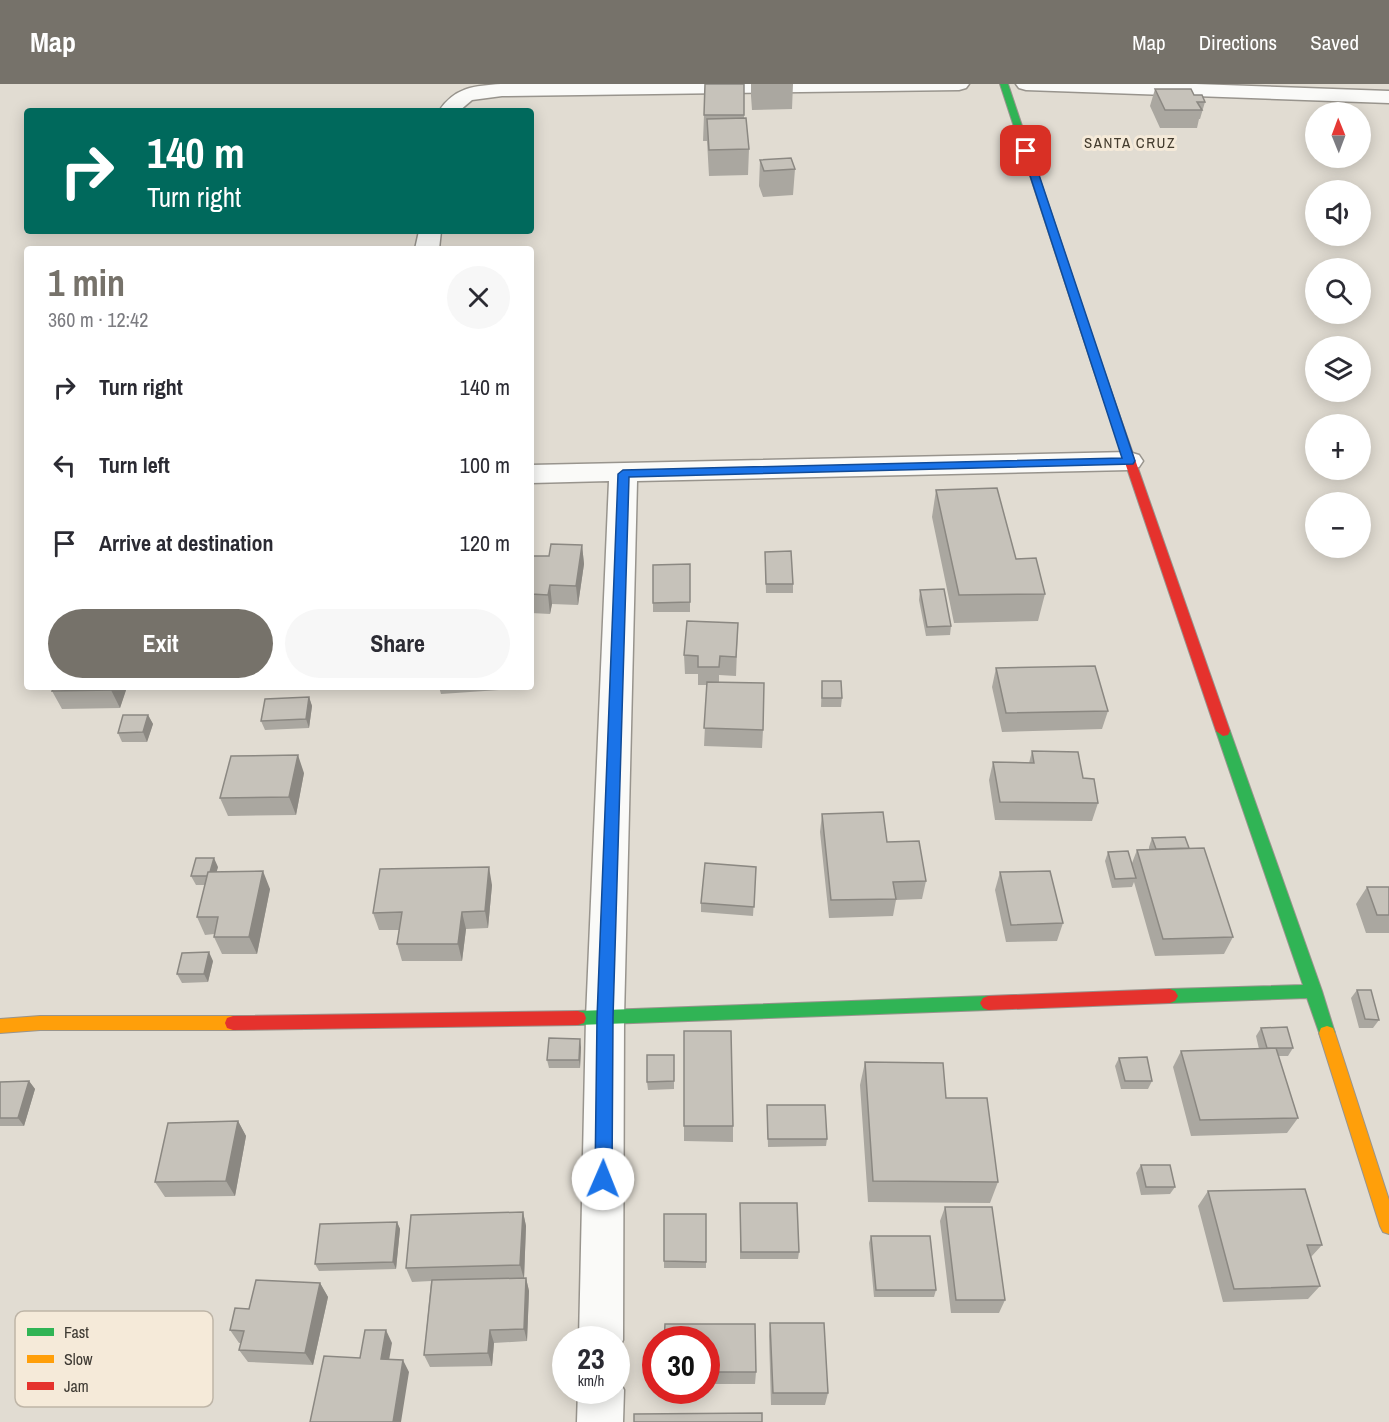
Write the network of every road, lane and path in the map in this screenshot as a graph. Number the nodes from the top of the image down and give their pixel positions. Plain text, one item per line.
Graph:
1 (959, 84) edge
2 (1004, 84) edge
3 (1026, 84) edge
4 (606, 86) edge
5 (1389, 97) edge
6 (452, 108) edge
7 (1129, 461) junction
8 (534, 474) edge
9 (623, 474) junction
10 (1314, 991) junction
11 (605, 1018) junction
12 (0, 1026) edge
13 (1389, 1226) edge
14 (602, 1326) edge
15 (601, 1404) edge
16 (600, 1422) edge

1 - 4 street
2 - 7 street
3 - 5 street
4 - 6 street
7 - 9 street
7 - 10 street
8 - 9 street
9 - 11 street
10 - 11 street
10 - 13 street
11 - 12 street
11 - 14 street
15 - 16 street

